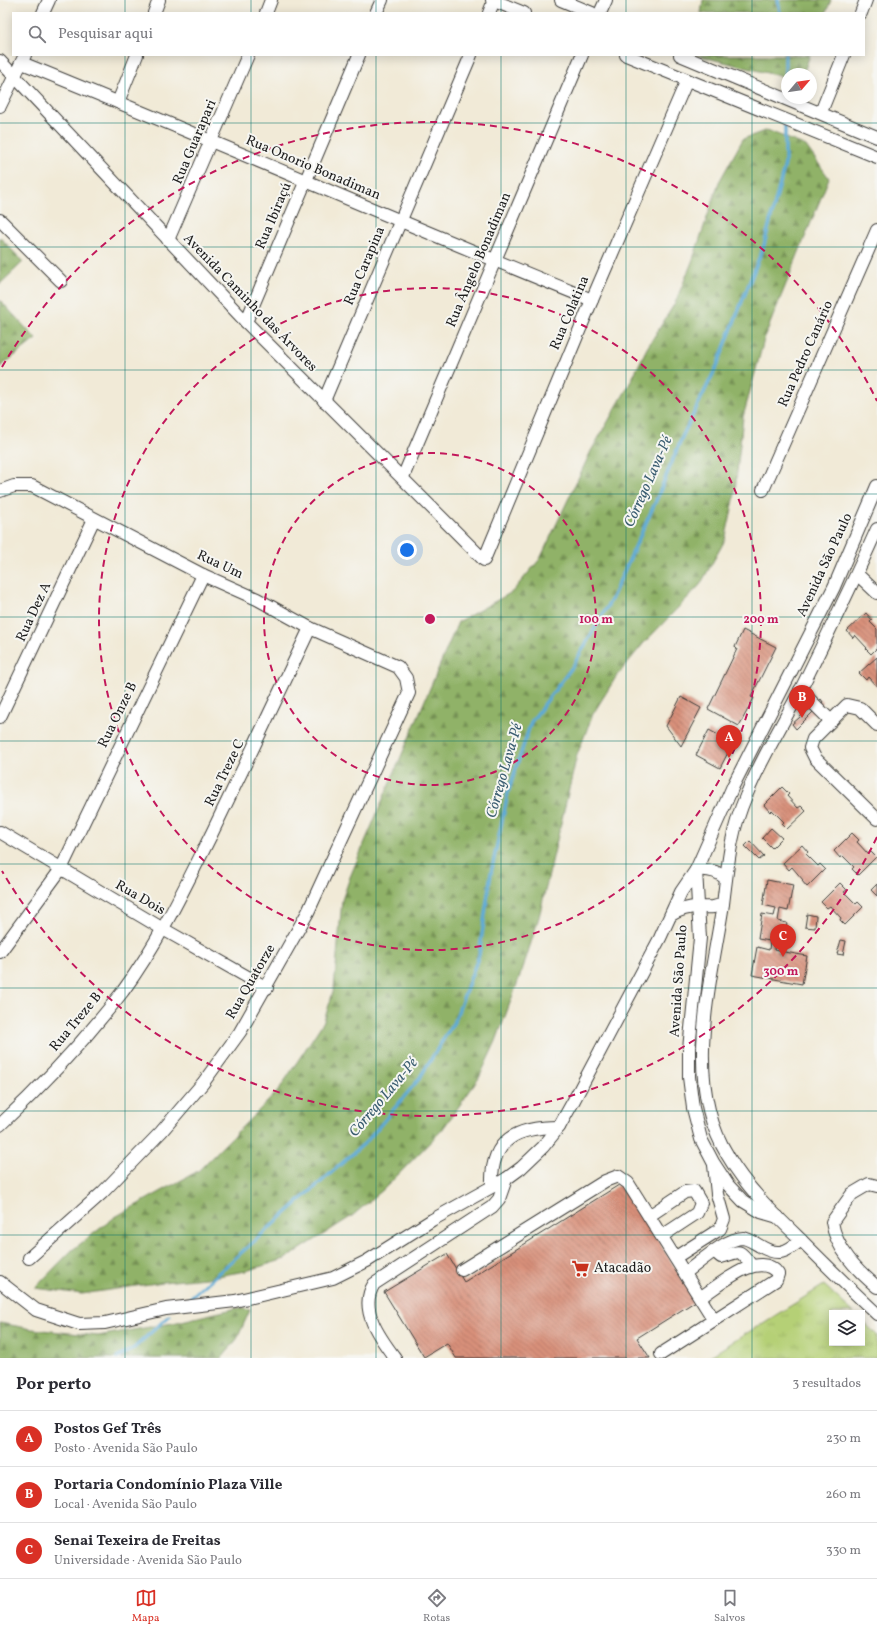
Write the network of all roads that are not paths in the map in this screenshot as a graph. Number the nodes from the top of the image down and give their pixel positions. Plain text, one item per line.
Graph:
1 (49, 0) edge
2 (159, 0) edge
3 (272, 0) edge
4 (382, 0) edge
5 (494, 0) edge
6 (561, 0) edge
7 (606, 0) edge
8 (866, 0) edge
9 (43, 12) edge
10 (154, 12) edge
11 (266, 12) edge
12 (376, 12) edge
13 (489, 12) edge
14 (522, 12) edge
15 (590, 12) edge
16 (600, 12) edge
17 (861, 12) edge
18 (137, 56) edge
19 (248, 56) edge
20 (359, 56) edge
21 (471, 56) edge
22 (582, 56) edge
23 (628, 56) edge
24 (682, 56) edge
25 (844, 56) edge
26 (23, 59) edge
27 (0, 61) edge
28 (15, 77) junction
29 (687, 80) junction
30 (118, 102) junction
31 (0, 106) edge
32 (820, 112) junction
33 (877, 136) edge
34 (212, 141) junction
35 (877, 157) edge
36 (305, 182) junction
37 (0, 220) edge
38 (400, 222) junction
39 (877, 230) edge
40 (168, 240) junction
41 (496, 261) junction
42 (61, 282) dead end
43 (592, 300) junction
44 (246, 322) junction
45 (324, 401) junction
46 (403, 477) junction
47 (877, 486) edge
48 (763, 490) dead end
49 (0, 491) edge
50 (94, 519) junction
51 (877, 529) edge
52 (484, 560) joint
53 (857, 574) junction
54 (203, 575) junction
55 (877, 593) edge
56 (310, 628) junction
57 (398, 667) joint
58 (800, 690) junction
59 (0, 717) edge
60 (831, 720) junction
61 (877, 725) edge
62 (877, 819) edge
63 (0, 832) edge
64 (61, 869) junction
65 (696, 870) junction
66 (725, 878) junction
67 (723, 903) junction
68 (698, 907) junction
69 (671, 914) junction
70 (163, 929) junction
71 (0, 952) edge
72 (267, 988) junction
73 (0, 1125) edge
74 (559, 1127) junction
75 (713, 1162) junction
76 (506, 1179) junction
77 (492, 1186) junction
78 (877, 1186) edge
79 (649, 1216) junction
80 (779, 1218) junction
81 (662, 1236) junction
82 (801, 1240) junction
83 (715, 1252) junction
84 (676, 1257) junction
85 (29, 1258) dead end
86 (751, 1265) junction
87 (462, 1270) dead end
88 (685, 1273) junction
89 (0, 1282) edge
90 (877, 1287) edge
91 (701, 1298) junction
92 (877, 1314) edge
93 (714, 1320) junction
94 (661, 1354) dead end
95 (396, 1358) edge

1 - 9 street
2 - 10 street
3 - 11 street
4 - 12 street
5 - 13 street
5 - 14 street
6 - 15 street
7 - 16 street
8 - 17 street
18 - 30 street
19 - 34 street, Rua Guarapari
20 - 36 street, Rua Ibiraçú
21 - 38 street, Rua Carapina
22 - 41 street, Rua Ângelo Bonadiman
23 - 29 street
24 - 32 street
25 - 32 street
26 - 28 street
26 - 30 street, Rua Onorio Bonadiman
27 - 28 street, Avenida Caminho das Árvores
28 - 31 street
28 - 40 street, Avenida Caminho das Árvores
29 - 35 street
29 - 43 street, Rua Colatina
30 - 34 street, Rua Onorio Bonadiman
32 - 33 street
34 - 36 street, Rua Onorio Bonadiman
34 - 40 street, Rua Guarapari
36 - 38 street, Rua Onorio Bonadiman
36 - 44 street, Rua Ibiraçú
37 - 42 street
38 - 41 street, Rua Onorio Bonadiman
38 - 45 street, Rua Carapina
39 - 48 street, Rua Pedro Canário
40 - 44 street, Avenida Caminho das Árvores
41 - 43 street, Rua Onorio Bonadiman
41 - 46 street, Rua Ângelo Bonadiman
43 - 52 street, Rua Colatina
44 - 45 street, Avenida Caminho das Árvores
45 - 46 street, Avenida Caminho das Árvores
46 - 52 street, Avenida Caminho das Árvores
47 - 65 street, Avenida São Paulo
49 - 50 street, Rua Um
50 - 54 street, Rua Um
50 - 59 street, Rua Dez A
51 - 53 street, Avenida São Paulo
53 - 55 street
53 - 58 street, Avenida São Paulo
54 - 56 street, Rua Um
54 - 64 street, Rua Onze B
56 - 57 street, Rua Um
56 - 70 street, Rua Treze C
57 - 72 street, Rua Quatorze
58 - 60 street
58 - 66 street, Avenida São Paulo
60 - 61 street
60 - 62 street
63 - 64 street, Rua Dois
64 - 70 street, Rua Dois
64 - 71 street, Rua Onze B
65 - 66 street
65 - 68 street, Avenida São Paulo
65 - 69 street
66 - 67 street, Avenida São Paulo
67 - 68 street
67 - 80 street, Avenida São Paulo
68 - 69 street
68 - 75 street, Avenida São Paulo
69 - 74 street
70 - 72 street, Rua Dois
70 - 73 street, Rua Treze B
72 - 85 street, Rua Quatorze
74 - 76 street
74 - 77 street
75 - 80 street, Avenida São Paulo
75 - 84 street
76 - 77 street
76 - 95 street
77 - 89 street
78 - 90 street
79 - 81 street
79 - 81 street
79 - 87 street
80 - 82 street, Avenida São Paulo
81 - 84 street
82 - 83 street
82 - 92 street, Avenida São Paulo
83 - 86 street
83 - 88 street
84 - 88 street
86 - 91 street
86 - 93 street
88 - 91 street
91 - 93 street
93 - 94 street

